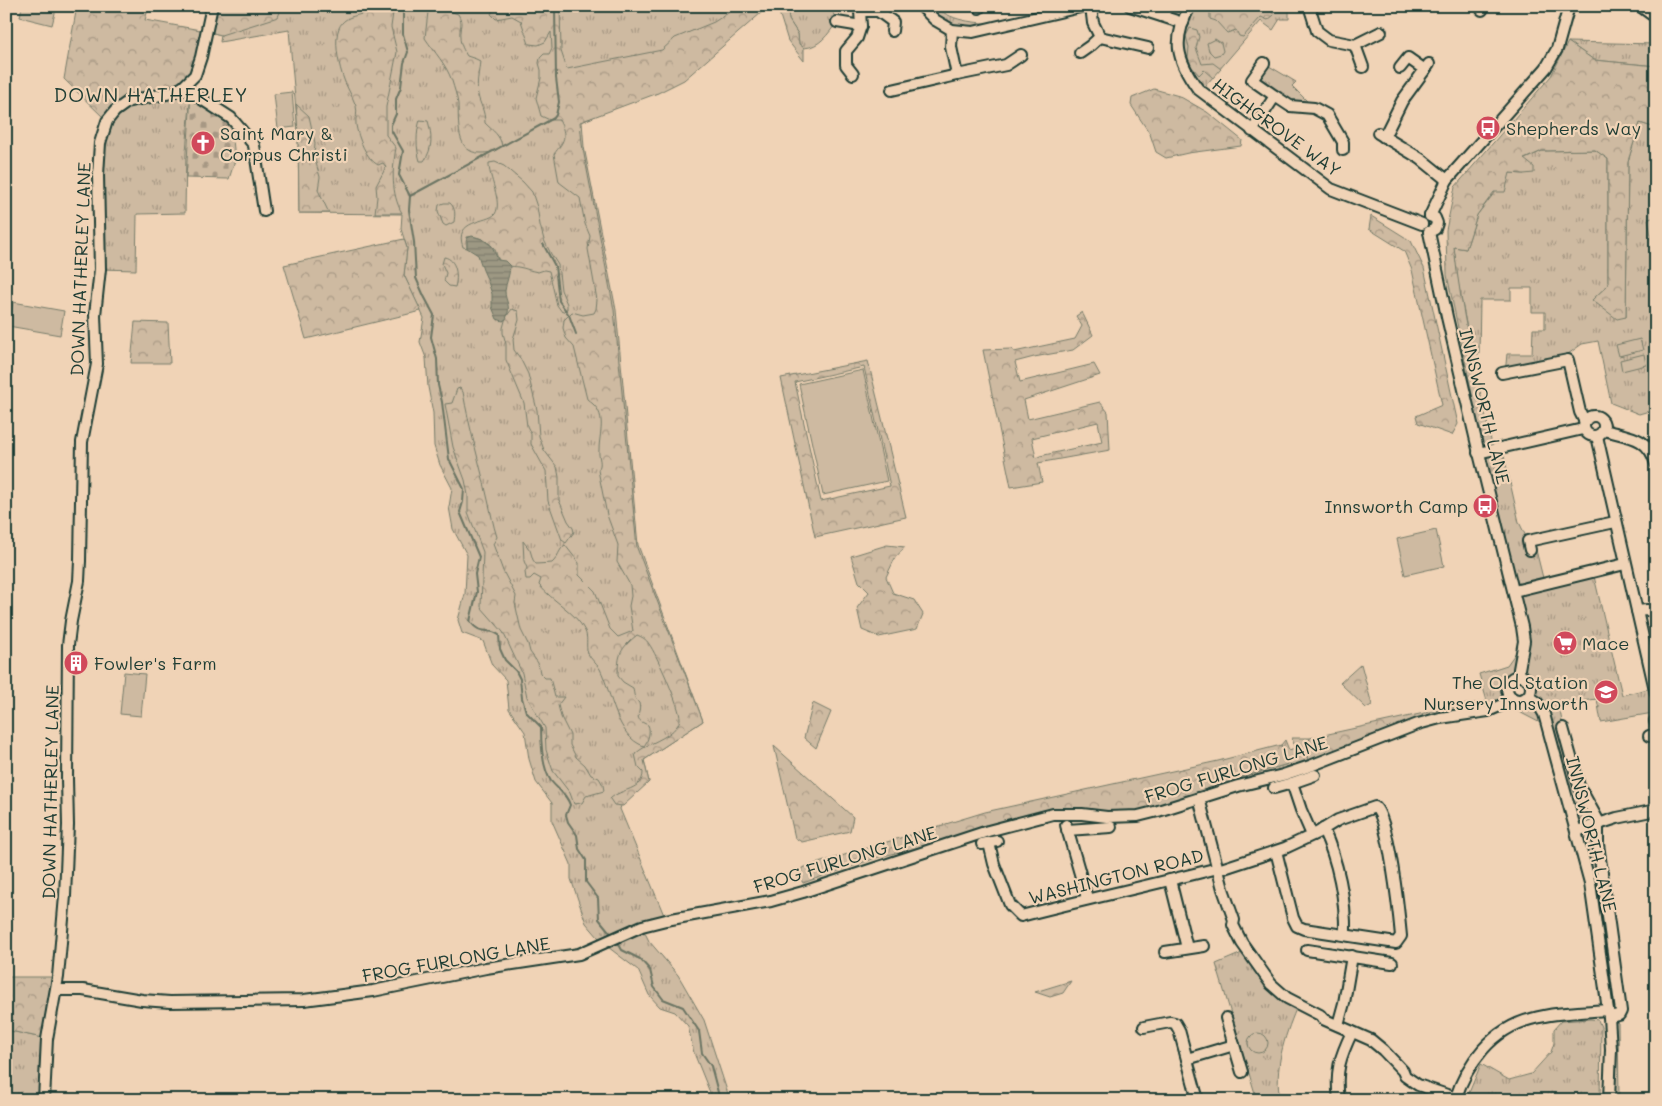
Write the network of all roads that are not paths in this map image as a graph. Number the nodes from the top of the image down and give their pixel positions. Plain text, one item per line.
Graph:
1 (212, 6) edge
2 (921, 6) edge
3 (1085, 6) edge
4 (1091, 6) edge
5 (1130, 6) edge
6 (1168, 6) edge
7 (1190, 6) edge
8 (1311, 6) edge
9 (1569, 6) edge
10 (1640, 6) edge
11 (859, 9) edge
12 (1050, 10) edge
13 (1654, 13) edge
14 (1162, 16) junction
15 (837, 22) dead end
16 (1183, 23) junction
17 (894, 24) dead end
18 (861, 26) junction
19 (952, 30) junction
20 (1374, 32) dead end
21 (1100, 37) junction
22 (1143, 44) dead end
23 (1355, 45) junction
24 (1080, 53) dead end
25 (1018, 61) dead end
26 (1264, 63) dead end
27 (1363, 67) dead end
28 (1400, 68) dead end
29 (853, 74) dead end
30 (957, 76) junction
31 (898, 86) dead end
32 (183, 87) junction
33 (1275, 96) junction
34 (1252, 130) junction
35 (1346, 144) dead end
36 (1447, 180) junction
37 (264, 211) dead end
38 (1425, 228) junction
39 (1502, 373) dead end
40 (1584, 424) junction
41 (1600, 433) junction
42 (1478, 452) junction
43 (1656, 464) edge
44 (1615, 522) junction
45 (1530, 550) dead end
46 (1625, 564) junction
47 (1514, 591) junction
48 (1637, 611) junction
49 (1656, 611) edge
50 (1520, 676) junction
51 (1509, 695) junction
52 (1656, 695) edge
53 (1528, 696) junction
54 (1563, 728) dead end
55 (1315, 775) dead end
56 (1292, 783) junction
57 (1274, 788) dead end
58 (1200, 798) junction
59 (1656, 810) edge
60 (1599, 824) junction
61 (1111, 827) dead end
62 (1323, 829) junction
63 (1577, 831) junction
64 (1312, 835) junction
65 (989, 842) dead end
66 (1276, 851) junction
67 (1218, 869) junction
68 (1170, 880) junction
69 (1087, 898) junction
70 (1345, 934) junction
71 (1204, 946) dead end
72 (1187, 948) junction
73 (1307, 950) dead end
74 (1165, 952) dead end
75 (1352, 956) junction
76 (1392, 963) dead end
77 (56, 990) junction
78 (1608, 1014) junction
79 (1226, 1018) dead end
80 (1338, 1025) junction
81 (1144, 1027) dead end
82 (1352, 1032) junction
83 (1234, 1045) junction
84 (1187, 1060) junction
85 (1242, 1072) dead end
86 (1456, 1099) edge
87 (44, 1100) edge
88 (1198, 1100) edge
89 (1340, 1100) edge
90 (1609, 1100) edge

1 - 32 street
2 - 19 street
3 - 12 street
4 - 21 street
5 - 14 street
6 - 14 street
7 - 16 street, HIGHGROVE WAY
8 - 23 street
9 - 36 street
10 - 13 street
11 - 17 street
11 - 18 street
12 - 19 street
14 - 16 street
15 - 18 street
16 - 34 street, HIGHGROVE WAY
18 - 29 street
19 - 30 street
20 - 23 street
21 - 22 street
21 - 24 street
23 - 27 street
25 - 30 street
26 - 33 street
28 - 36 street
30 - 31 street
32 - 37 street
32 - 77 street, DOWN HATHERLEY LANE
33 - 34 street
33 - 35 street
34 - 38 street, HIGHGROVE WAY
36 - 38 street, INNSWORTH LANE
38 - 42 street, INNSWORTH LANE
39 - 40 street
40 - 41 street
40 - 41 street
40 - 42 street
41 - 43 street
41 - 44 street
42 - 47 street, INNSWORTH LANE
44 - 45 street
44 - 46 street
46 - 47 street
46 - 48 street
47 - 50 street, INNSWORTH LANE
48 - 49 street
48 - 52 street
50 - 51 street
50 - 53 street
51 - 53 street
51 - 58 street, FROG FURLONG LANE
53 - 63 street, INNSWORTH LANE
54 - 60 street, INNSWORTH LANE
55 - 56 street
56 - 57 street
56 - 64 street
58 - 67 street
58 - 77 street, FROG FURLONG LANE
59 - 60 street
60 - 63 street
60 - 78 street, INNSWORTH LANE
61 - 69 street
62 - 64 street, WASHINGTON ROAD
62 - 70 street
62 - 70 street, WASHINGTON ROAD
63 - 78 street, INNSWORTH LANE
64 - 66 street, WASHINGTON ROAD
65 - 69 street, WASHINGTON ROAD
66 - 67 street, WASHINGTON ROAD
66 - 70 street
67 - 68 street, WASHINGTON ROAD
67 - 80 street
68 - 69 street, WASHINGTON ROAD
68 - 72 street
71 - 72 street
72 - 74 street
73 - 75 street
75 - 76 street
75 - 80 street
77 - 87 street, DOWN HATHERLEY LANE
78 - 86 street
78 - 90 street, INNSWORTH LANE
79 - 83 street
80 - 82 street
81 - 84 street
82 - 86 street
82 - 89 street
83 - 84 street
83 - 85 street
84 - 88 street

